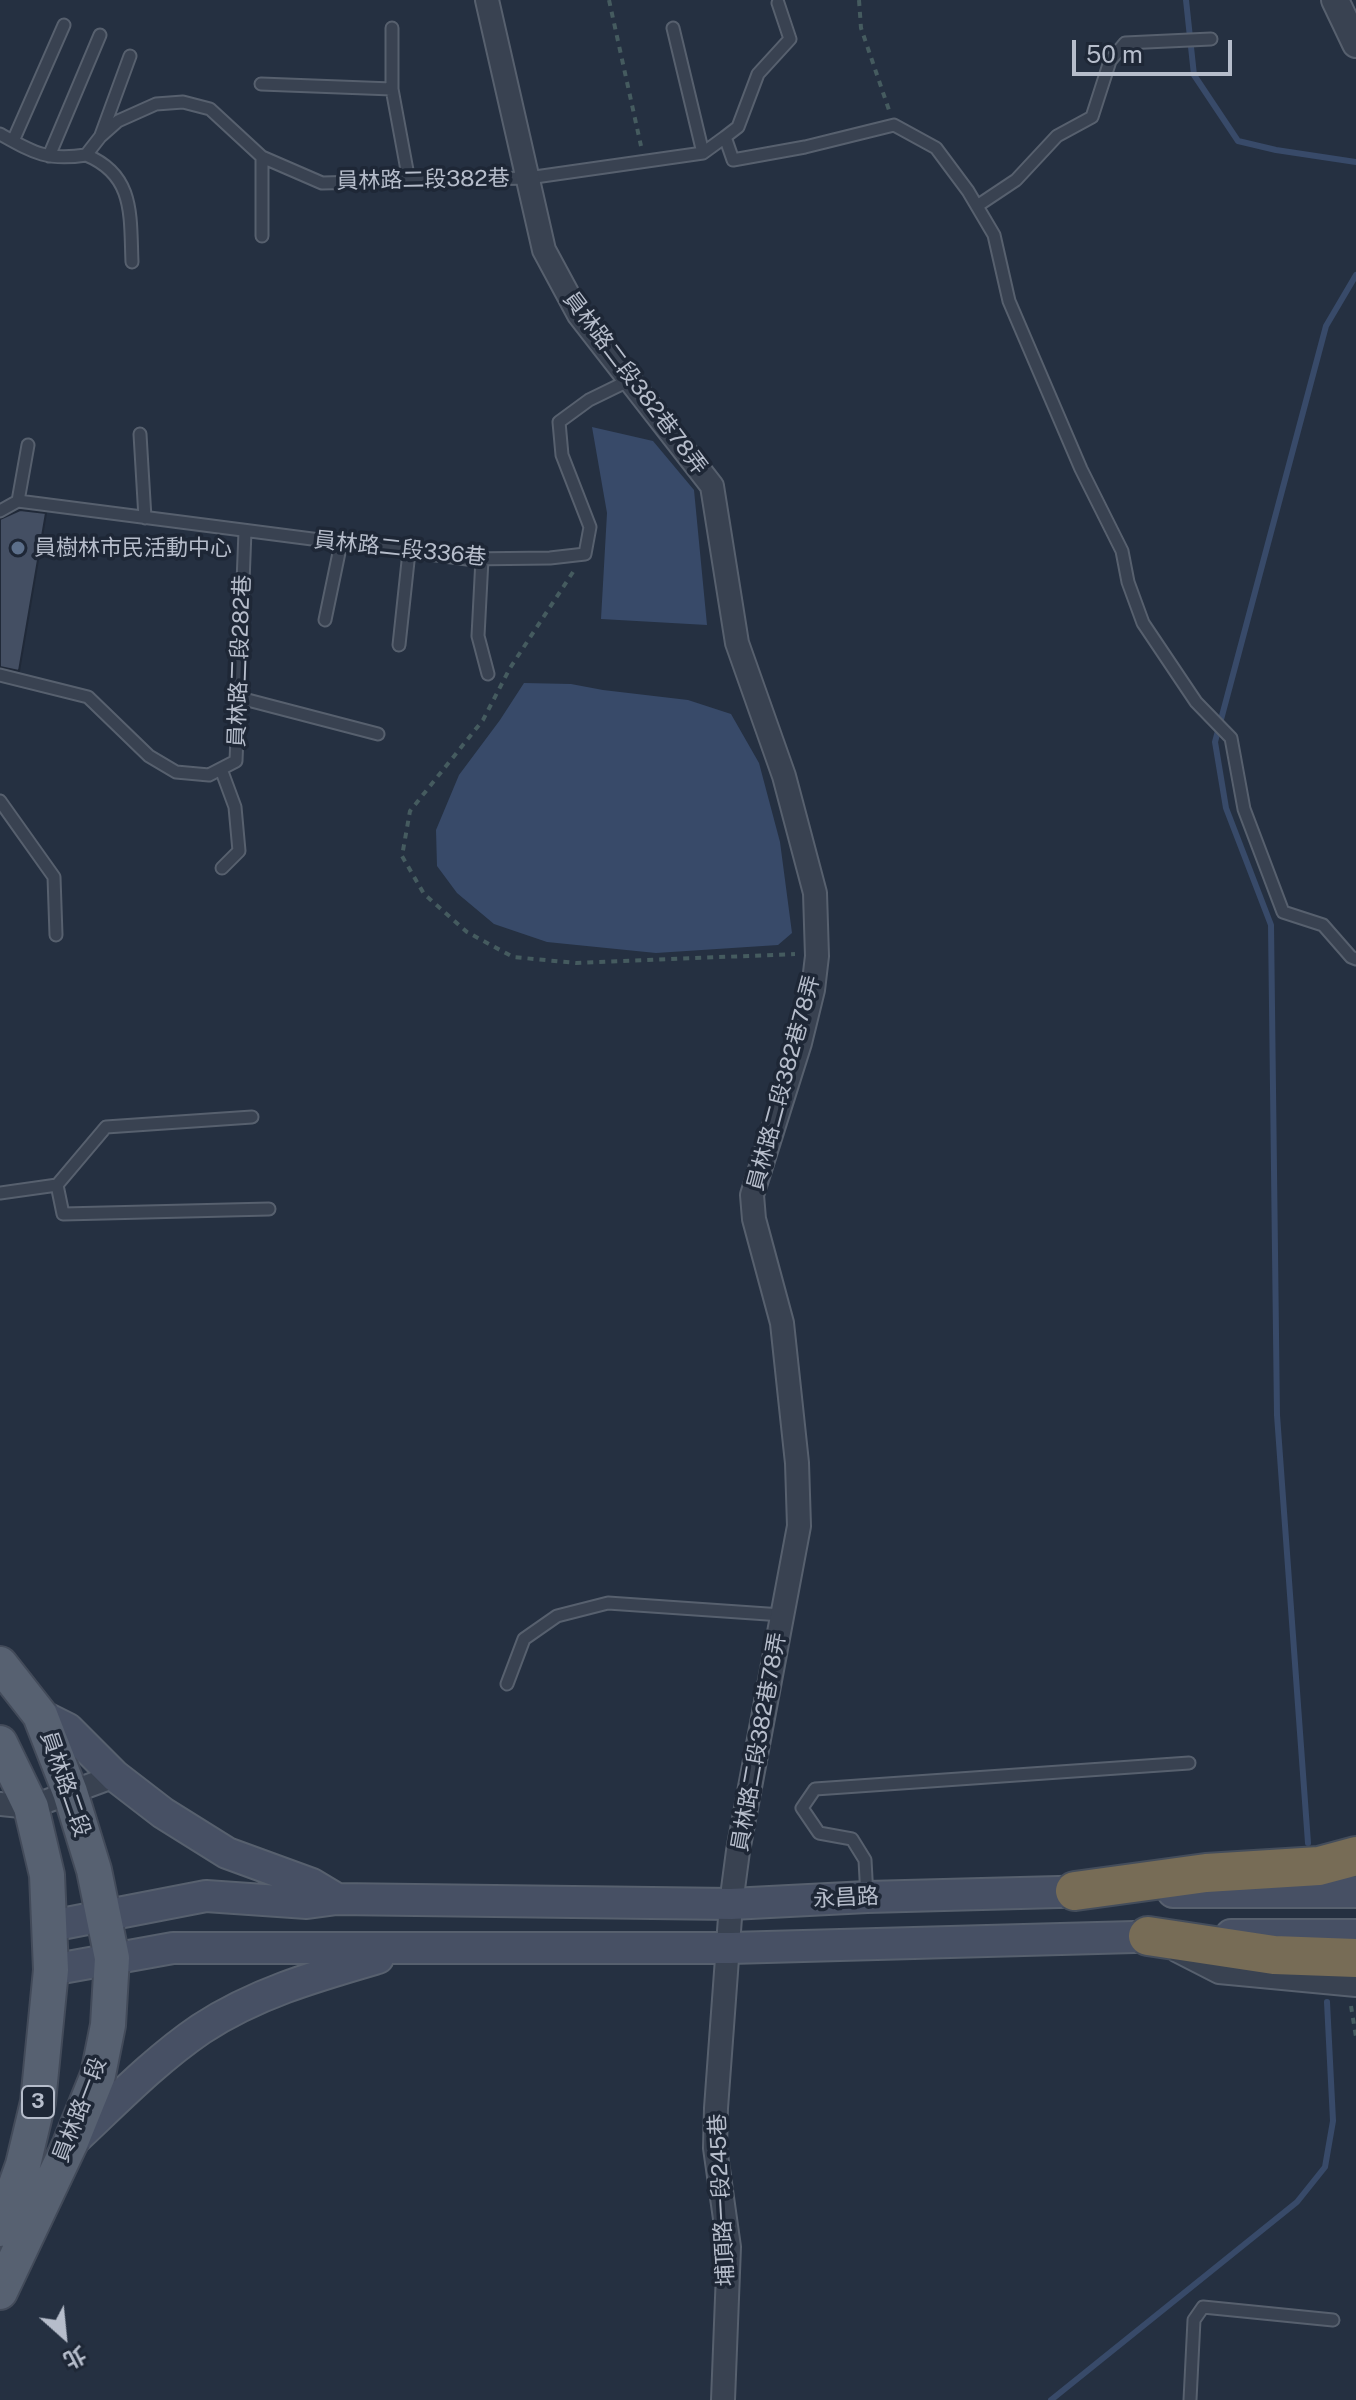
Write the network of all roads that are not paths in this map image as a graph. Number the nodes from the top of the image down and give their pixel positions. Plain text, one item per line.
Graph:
1 (487, 0) edge
2 (1335, 0) edge
3 (778, 3) dead end
4 (64, 25) dead end
5 (392, 28) dead end
6 (673, 28) dead end
7 (100, 35) dead end
8 (1211, 39) dead end
9 (1356, 44) edge
10 (130, 56) dead end
11 (261, 84) dead end
12 (392, 89) junction
13 (0, 134) edge
14 (100, 137) junction
15 (725, 137) junction
16 (13, 141) junction
17 (703, 153) junction
18 (86, 155) junction
19 (49, 156) junction
20 (262, 157) junction
21 (528, 178) junction
22 (409, 181) junction
23 (977, 206) junction
24 (262, 236) dead end
25 (132, 262) dead end
26 (631, 380) junction
27 (140, 434) dead end
28 (28, 445) dead end
29 (18, 501) junction
30 (0, 511) edge
31 (145, 518) junction
32 (245, 531) junction
33 (341, 543) junction
34 (409, 552) junction
35 (482, 559) junction
36 (325, 620) dead end
37 (399, 645) dead end
38 (488, 674) dead end
39 (0, 675) edge
40 (240, 698) junction
41 (378, 734) dead end
42 (221, 769) junction
43 (0, 801) edge
44 (222, 868) dead end
45 (56, 935) dead end
46 (1356, 959) edge
47 (252, 1117) dead end
48 (57, 1185) junction
49 (0, 1193) edge
50 (269, 1209) dead end
51 (782, 1615) junction
52 (0, 1664) edge
53 (507, 1684) dead end
54 (40, 1715) junction
55 (0, 1743) edge
56 (1189, 1763) dead end
57 (115, 1776) junction
58 (70, 1792) junction
59 (15, 1805) edge
60 (1356, 1856) edge
61 (1075, 1891) junction
62 (1356, 1892) edge
63 (867, 1897) junction
64 (337, 1899) junction
65 (731, 1904) junction
66 (102, 1917) junction
67 (51, 1926) junction
68 (1356, 1935) edge
69 (1148, 1936) junction
70 (412, 1948) junction
71 (730, 1948) junction
72 (112, 1958) junction
73 (51, 1970) junction
74 (1353, 1976) edge
75 (70, 2144) junction
76 (0, 2229) edge
77 (0, 2292) edge
78 (1333, 2320) dead end
79 (723, 2400) edge
80 (1190, 2400) edge

1 - 21 street, 員林路二段382巷78弄
2 - 9 street
3 - 15 lane
4 - 16 lane
5 - 12 lane
6 - 17 lane
7 - 19 lane
8 - 23 lane
10 - 14 lane
11 - 12 lane
12 - 22 lane
13 - 16 lane
14 - 18 lane, 員林路二段382巷
14 - 20 lane, 員林路二段382巷
15 - 17 lane, 員林路二段382巷
15 - 23 lane
16 - 19 lane
17 - 21 lane, 員林路二段382巷
18 - 19 lane
18 - 25 lane
20 - 22 lane, 員林路二段382巷
20 - 24 lane
21 - 22 lane, 員林路二段382巷
21 - 26 street, 員林路二段382巷78弄
23 - 46 lane
26 - 35 lane, 員林路二段336巷
26 - 51 street, 員林路二段382巷78弄
27 - 31 lane
28 - 29 lane
29 - 30 lane
29 - 31 lane, 員林路二段336巷
31 - 32 lane, 員林路二段336巷
32 - 33 lane, 員林路二段336巷
32 - 40 lane, 員林路二段282巷
33 - 34 lane, 員林路二段336巷
33 - 36 lane
34 - 35 lane, 員林路二段336巷
34 - 37 lane
35 - 38 lane
39 - 42 lane, 員林路二段282巷
40 - 41 lane
40 - 42 lane, 員林路二段282巷
42 - 44 lane
43 - 45 lane
47 - 48 lane
48 - 49 lane
48 - 50 lane
51 - 53 lane
51 - 65 street, 員林路二段382巷78弄
52 - 54 main road, 員林路二段 / 3
54 - 57 main road
54 - 58 main road, 員林路二段 / 3
55 - 59 main road, 員林路二段 / 3
56 - 63 lane
57 - 58 street
57 - 64 main road
58 - 59 street
58 - 66 main road, 員林路二段 / 3
59 - 67 main road, 員林路二段 / 3
60 - 61 highway
61 - 62 main road, 永昌路
61 - 63 main road, 永昌路
63 - 65 main road, 永昌路
64 - 65 main road, 永昌路
64 - 66 main road, 永昌路
65 - 71 street, 埔頂路一段245巷
66 - 67 main road, 永昌路
66 - 72 main road, 員林路一段 / 3
67 - 73 main road, 員林路二段 / 3
68 - 69 main road, 永昌路
69 - 71 main road, 永昌路
69 - 74 highway
70 - 71 main road, 永昌路
70 - 72 main road
70 - 75 main road
71 - 79 street, 埔頂路一段245巷
72 - 73 main road
72 - 75 main road, 員林路一段 / 3
73 - 76 main road, 員林路一段 / 3
75 - 77 main road, 員林路一段 / 3
78 - 80 lane

